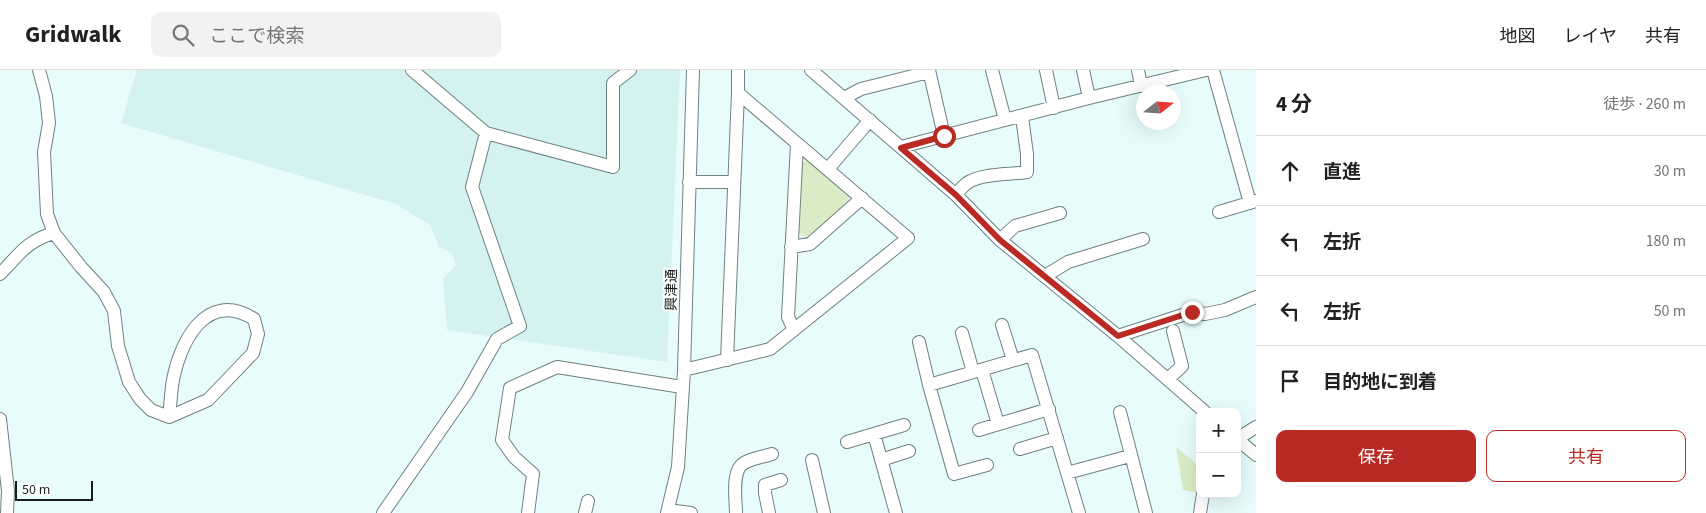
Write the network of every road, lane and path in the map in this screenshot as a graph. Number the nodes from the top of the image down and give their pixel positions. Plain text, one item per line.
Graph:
1 (39, 70) edge
2 (412, 70) edge
3 (630, 70) edge
4 (693, 70) edge
5 (738, 70) edge
6 (811, 70) edge
7 (992, 70) edge
8 (1046, 70) edge
9 (1083, 70) edge
10 (1138, 70) edge
11 (1206, 70) edge
12 (1213, 70) edge
13 (929, 71) edge
14 (1173, 74) edge
15 (1142, 85) edge
16 (1145, 85) edge
17 (1136, 87) edge
18 (738, 93) junction
19 (844, 98) junction
20 (1089, 98) junction
21 (1054, 108) junction
22 (1022, 117) junction
23 (870, 120) junction
24 (1005, 120) junction
25 (486, 134) junction
26 (944, 136) junction
27 (798, 144) junction
28 (901, 148) junction
29 (828, 169) junction
30 (689, 182) junction
31 (734, 182) junction
32 (956, 195) junction
33 (862, 198) junction
34 (1253, 202) edge
35 (1219, 212) dead end
36 (1060, 213) dead end
37 (54, 233) junction
38 (1143, 239) dead end
39 (1000, 240) junction
40 (791, 247) junction
41 (0, 274) edge
42 (1045, 276) junction
43 (1256, 297) edge
44 (1002, 325) dead end
45 (794, 330) junction
46 (1173, 331) dead end
47 (962, 333) dead end
48 (1118, 336) junction
49 (918, 342) dead end
50 (727, 360) junction
51 (1013, 360) junction
52 (684, 370) junction
53 (977, 371) junction
54 (1168, 380) junction
55 (930, 385) junction
56 (682, 387) junction
57 (1200, 408) edge
58 (1049, 409) junction
59 (1120, 412) dead end
60 (169, 417) junction
61 (0, 419) edge
62 (998, 424) junction
63 (904, 425) dead end
64 (1256, 427) edge
65 (979, 430) dead end
66 (874, 434) junction
67 (1241, 436) edge
68 (1057, 438) junction
69 (847, 442) dead end
70 (1241, 442) edge
71 (1020, 449) dead end
72 (909, 451) dead end
73 (772, 454) dead end
74 (1256, 455) edge
75 (1130, 456) junction
76 (812, 460) dead end
77 (881, 460) junction
78 (987, 465) dead end
79 (1067, 473) junction
80 (781, 480) dead end
81 (1202, 498) edge
82 (668, 512) edge
83 (7, 513) edge
84 (383, 513) edge
85 (528, 513) edge
86 (692, 513) edge
87 (736, 513) edge
88 (769, 513) edge
89 (824, 513) edge
90 (896, 513) edge
91 (1079, 513) edge
92 (1146, 513) edge
93 (1200, 513) edge

1 - 37 street
2 - 25 street
3 - 25 street
4 - 30 street, 興津通
5 - 18 street
6 - 19 street
7 - 24 street
8 - 21 street
9 - 20 street
10 - 15 street
11 - 14 street
12 - 34 street
13 - 19 street
13 - 26 street
14 - 16 street
17 - 20 street
18 - 27 street
18 - 31 street
19 - 23 street
20 - 21 street
21 - 22 street
22 - 24 street
22 - 32 street
23 - 28 street
23 - 29 street
24 - 26 street
25 - 84 street
26 - 28 street
27 - 29 street
27 - 40 street
28 - 32 street
29 - 33 street
30 - 31 street
30 - 52 street, 興津通
31 - 50 street
32 - 39 street
33 - 40 street
33 - 45 street
34 - 35 street
36 - 39 street
37 - 41 street
37 - 60 street
38 - 42 street
39 - 42 street
40 - 45 street
42 - 48 street
43 - 48 street
44 - 51 street
45 - 50 street
46 - 54 street
47 - 53 street
48 - 54 street
49 - 55 street
50 - 52 street
51 - 53 street
51 - 58 street
52 - 56 street, 興津通
53 - 55 street
53 - 62 street
54 - 57 street
55 - 78 street
56 - 82 street, 興津通
56 - 85 street
58 - 62 street
58 - 68 street
59 - 75 street
60 - 60 street
61 - 83 street
62 - 65 street
63 - 66 street
64 - 67 street
66 - 69 street
66 - 77 street
68 - 71 street
68 - 79 street
70 - 74 street
72 - 77 street
73 - 87 street
75 - 79 street
75 - 92 street
76 - 89 street
77 - 90 street
79 - 91 street
80 - 88 street
81 - 93 street
82 - 86 street

